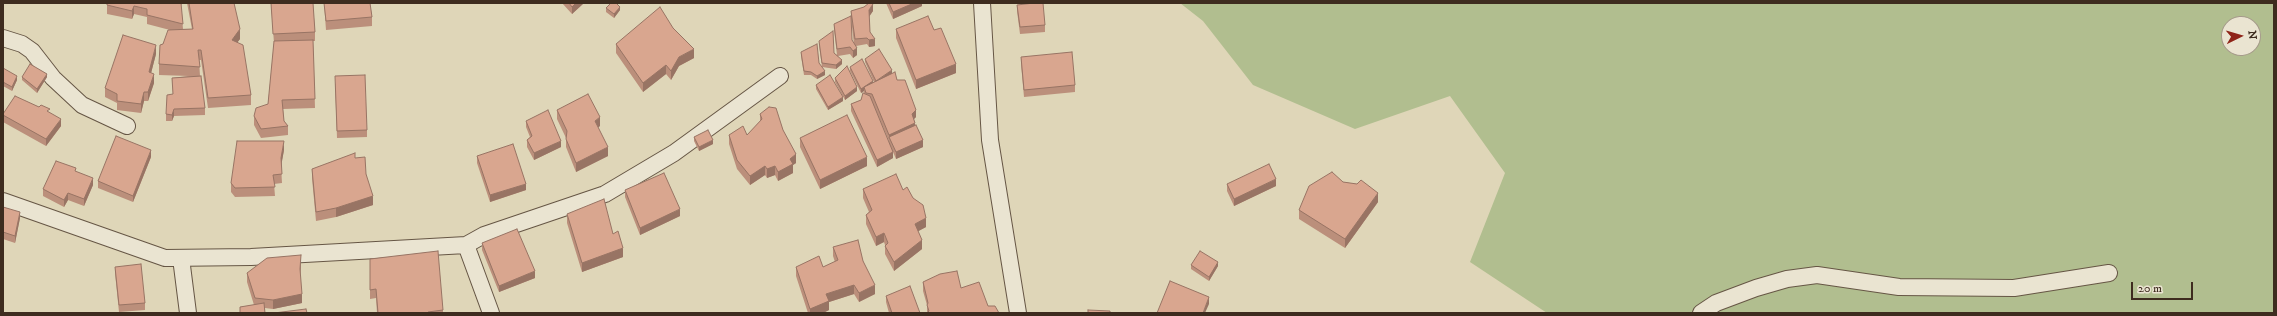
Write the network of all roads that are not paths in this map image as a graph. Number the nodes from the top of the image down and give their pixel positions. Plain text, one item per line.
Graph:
1 (982, 3) edge
2 (3, 38) edge
3 (780, 76) dead end
4 (127, 126) dead end
5 (3, 201) edge
6 (466, 245) junction
7 (181, 258) junction
8 (2109, 273) dead end
9 (188, 313) edge
10 (491, 313) edge
11 (1018, 313) edge
12 (1701, 313) edge

1 - 11 street
2 - 4 street
3 - 6 street
5 - 7 street
6 - 7 street
6 - 10 street
7 - 9 street
8 - 12 street

